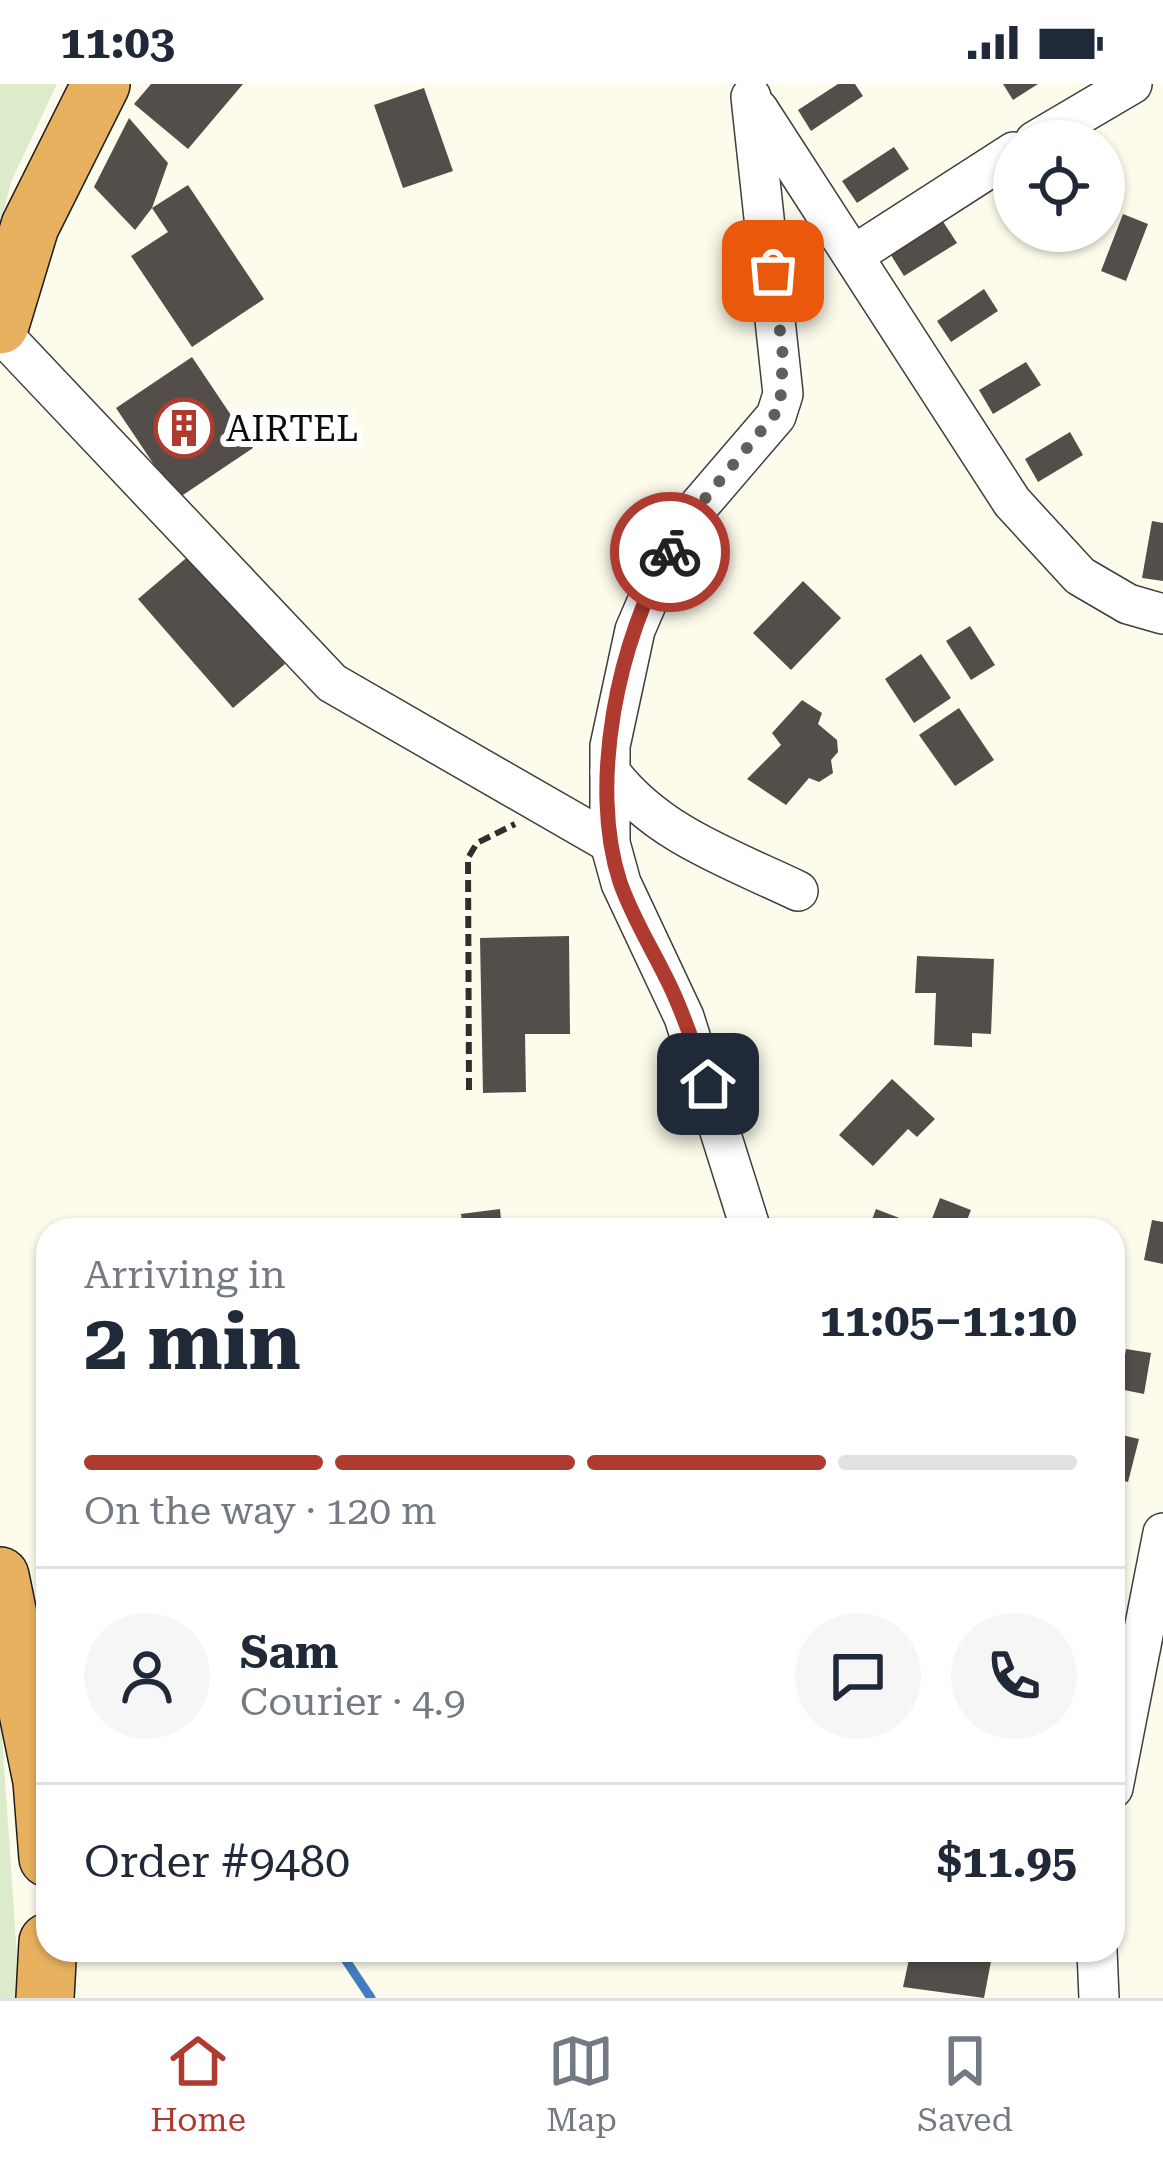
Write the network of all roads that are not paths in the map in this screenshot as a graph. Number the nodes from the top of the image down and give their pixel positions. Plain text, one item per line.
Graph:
1 (100, 84) edge
2 (1132, 84) edge
3 (747, 91) edge
4 (1071, 120) edge
5 (993, 166) edge
6 (854, 256) junction
7 (0, 328) edge
8 (1163, 614) edge
9 (610, 772) junction
10 (651, 818) junction
11 (609, 836) junction
12 (798, 891) dead end
13 (748, 1218) edge
14 (1163, 1533) edge
15 (0, 1576) edge
16 (1125, 1727) edge
17 (36, 1756) edge
18 (47, 1962) edge
19 (45, 1998) edge

1 - 7 highway
2 - 4 street
3 - 6 street
3 - 9 street
5 - 6 street
6 - 8 street
7 - 11 street
9 - 10 street
9 - 11 street
10 - 11 street
10 - 12 street
11 - 13 street
14 - 16 street
15 - 17 highway
18 - 19 highway

